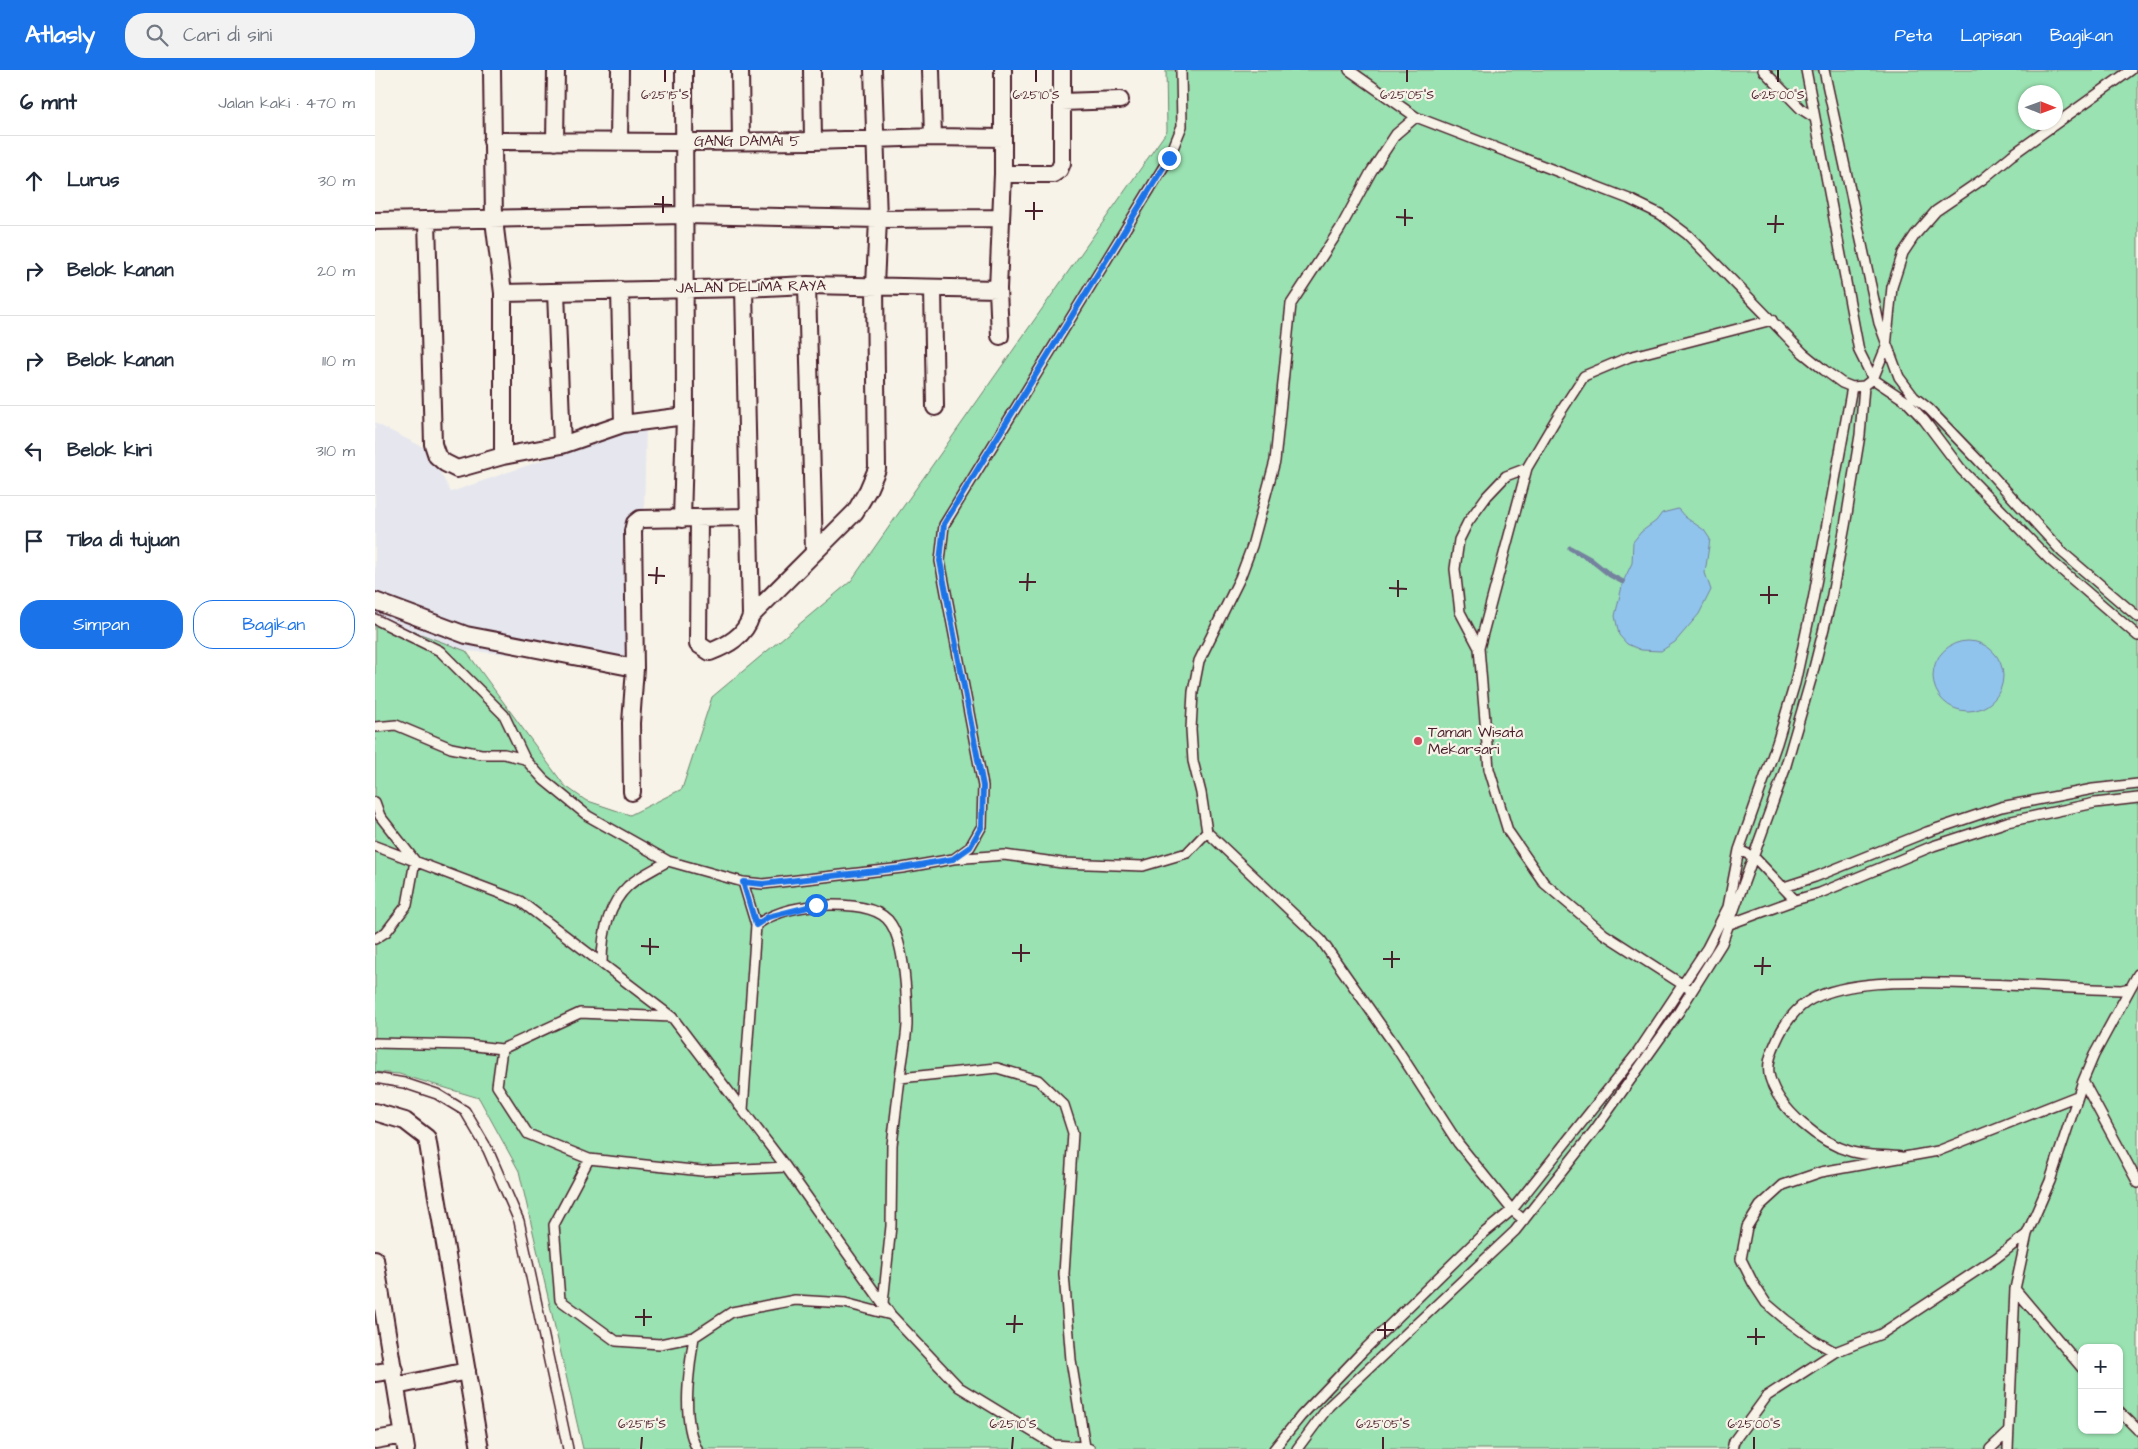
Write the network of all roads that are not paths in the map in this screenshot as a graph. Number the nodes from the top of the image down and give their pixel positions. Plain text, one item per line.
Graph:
1 (493, 70) edge
2 (556, 70) edge
3 (620, 70) edge
4 (684, 70) edge
5 (740, 70) edge
6 (812, 70) edge
7 (873, 70) edge
8 (931, 70) edge
9 (1003, 70) edge
10 (1062, 70) edge
11 (1181, 70) edge
12 (1349, 70) edge
13 (1763, 70) edge
14 (1806, 70) edge
15 (1824, 70) edge
16 (2131, 70) edge
17 (1120, 100) dead end
18 (1062, 102) junction
19 (1417, 117) junction
20 (1815, 118) junction
21 (933, 137) junction
22 (875, 138) junction
23 (1003, 138) junction
24 (492, 141) junction
25 (619, 141) junction
26 (741, 141) junction
27 (813, 141) junction
28 (555, 142) junction
29 (685, 142) junction
30 (1003, 174) junction
31 (684, 215) junction
32 (1001, 218) junction
33 (878, 219) junction
34 (427, 220) junction
35 (494, 220) junction
36 (375, 221) edge
37 (807, 285) junction
38 (875, 286) junction
39 (744, 288) junction
40 (933, 288) junction
41 (685, 289) junction
42 (998, 289) junction
43 (620, 290) junction
44 (557, 292) junction
45 (503, 293) junction
46 (1772, 320) junction
47 (999, 336) dead end
48 (1886, 347) junction
49 (1873, 379) junction
50 (1865, 386) junction
51 (1852, 387) junction
52 (935, 407) dead end
53 (685, 416) junction
54 (623, 424) junction
55 (562, 445) junction
56 (503, 456) junction
57 (1527, 468) junction
58 (749, 517) junction
59 (699, 518) junction
60 (682, 519) junction
61 (814, 552) junction
62 (375, 601) edge
63 (751, 616) junction
64 (2138, 617) edge
65 (375, 619) edge
66 (2138, 636) edge
67 (1479, 648) junction
68 (635, 668) junction
69 (375, 727) edge
70 (525, 759) junction
71 (2138, 784) edge
72 (632, 792) dead end
73 (2138, 798) edge
74 (375, 802) edge
75 (1207, 832) junction
76 (375, 846) edge
77 (1739, 850) junction
78 (1754, 857) junction
79 (953, 859) junction
80 (415, 861) junction
81 (668, 861) junction
82 (743, 882) junction
83 (1784, 887) junction
84 (1795, 900) junction
85 (1720, 924) junction
86 (756, 925) junction
87 (1730, 926) junction
88 (375, 939) edge
89 (602, 963) junction
90 (2138, 974) edge
91 (1683, 986) junction
92 (2130, 988) junction
93 (1692, 991) junction
94 (672, 1017) junction
95 (375, 1043) edge
96 (502, 1049) junction
97 (375, 1078) edge
98 (900, 1078) junction
99 (2083, 1081) junction
100 (2077, 1096) junction
101 (743, 1110) junction
102 (375, 1112) edge
103 (1901, 1157) junction
104 (589, 1159) junction
105 (786, 1167) junction
106 (2138, 1183) edge
107 (1512, 1210) junction
108 (1523, 1220) junction
109 (2027, 1234) junction
110 (375, 1259) edge
111 (2015, 1289) junction
112 (883, 1303) junction
113 (891, 1315) junction
114 (694, 1337) junction
115 (1835, 1352) junction
116 (2078, 1363) edge
117 (467, 1371) junction
118 (375, 1373) edge
119 (395, 1378) junction
120 (2123, 1415) edge
121 (2138, 1430) edge
122 (2008, 1432) junction
123 (375, 1440) edge
124 (405, 1442) edge
125 (1054, 1445) junction
126 (1088, 1448) edge
127 (480, 1449) edge
128 (568, 1449) edge
129 (697, 1449) edge
130 (1045, 1449) edge
131 (1274, 1449) edge
132 (1297, 1449) edge
133 (1732, 1449) edge
134 (1990, 1449) edge
135 (2008, 1449) edge

1 - 24 street
2 - 28 street
3 - 25 street
4 - 29 street
5 - 26 street
6 - 27 street
7 - 22 street
8 - 21 street
9 - 23 street
10 - 18 street
11 - 79 lane
12 - 19 lane
13 - 20 lane
14 - 20 lane
15 - 48 lane
16 - 48 lane
17 - 18 street
18 - 30 street
19 - 46 lane
19 - 75 lane
20 - 49 lane
21 - 22 street, GANG DAMAI 5
21 - 23 street, GANG DAMAI 5
22 - 27 street, GANG DAMAI 5
22 - 33 street
23 - 30 street
24 - 28 street, GANG DAMAI 5
24 - 35 street
25 - 28 street, GANG DAMAI 5
25 - 29 street, GANG DAMAI 5
26 - 27 street, GANG DAMAI 5
26 - 29 street, GANG DAMAI 5
29 - 31 street
30 - 32 street
31 - 33 street
31 - 35 street
31 - 41 street
32 - 33 street
32 - 42 street
33 - 38 street
34 - 35 street
34 - 36 street
34 - 56 street
35 - 45 street
37 - 38 street, JALAN DELIMA RAYA
37 - 39 street, JALAN DELIMA RAYA
37 - 61 street
38 - 40 street, JALAN DELIMA RAYA
38 - 61 street
39 - 41 street, JALAN DELIMA RAYA
39 - 58 street
40 - 42 street, JALAN DELIMA RAYA
40 - 52 street
41 - 43 street, JALAN DELIMA RAYA
41 - 53 street
42 - 47 street
43 - 44 street, JALAN DELIMA RAYA
43 - 54 street
44 - 45 street, JALAN DELIMA RAYA
44 - 55 street
45 - 56 street
46 - 51 lane
46 - 57 lane
48 - 49 lane
48 - 64 lane
49 - 50 lane
49 - 66 lane
50 - 51 lane
50 - 78 lane
51 - 77 lane
53 - 54 street
53 - 60 street
54 - 55 street
55 - 56 street
57 - 67 lane
57 - 67 lane
58 - 59 street
58 - 63 street
59 - 60 street
59 - 63 street
60 - 68 street
61 - 63 street
62 - 68 street
65 - 70 lane
67 - 91 lane
68 - 72 street
69 - 70 lane
70 - 81 lane
71 - 83 lane
73 - 84 lane
74 - 80 lane
75 - 79 lane
75 - 107 lane
76 - 80 lane
77 - 78 lane
77 - 85 lane
78 - 83 lane
78 - 87 lane
79 - 82 lane
80 - 88 lane
80 - 89 lane
81 - 82 lane
81 - 89 lane
82 - 86 lane
83 - 84 lane
84 - 87 lane
85 - 87 lane
85 - 91 lane
86 - 98 lane
86 - 101 lane
87 - 93 lane
89 - 94 lane
90 - 92 lane
91 - 93 lane
91 - 107 lane
92 - 99 lane
92 - 103 lane
93 - 108 lane
94 - 96 lane
94 - 101 lane
95 - 96 lane
96 - 104 lane
97 - 128 lane
98 - 112 lane
98 - 126 lane
99 - 100 lane
99 - 106 lane
100 - 103 lane
100 - 109 lane
101 - 105 lane
102 - 117 street
103 - 115 lane
104 - 105 lane
104 - 114 lane
105 - 112 lane
107 - 108 lane
107 - 131 lane
108 - 132 lane
109 - 111 lane
109 - 115 lane
110 - 119 street
111 - 116 lane
111 - 122 lane
112 - 113 lane
113 - 114 lane
113 - 125 lane
114 - 129 lane
115 - 133 lane
117 - 119 street
117 - 127 street
118 - 119 street
119 - 124 street
120 - 121 lane
122 - 134 lane
122 - 135 lane
123 - 124 street
125 - 126 lane
125 - 130 lane

